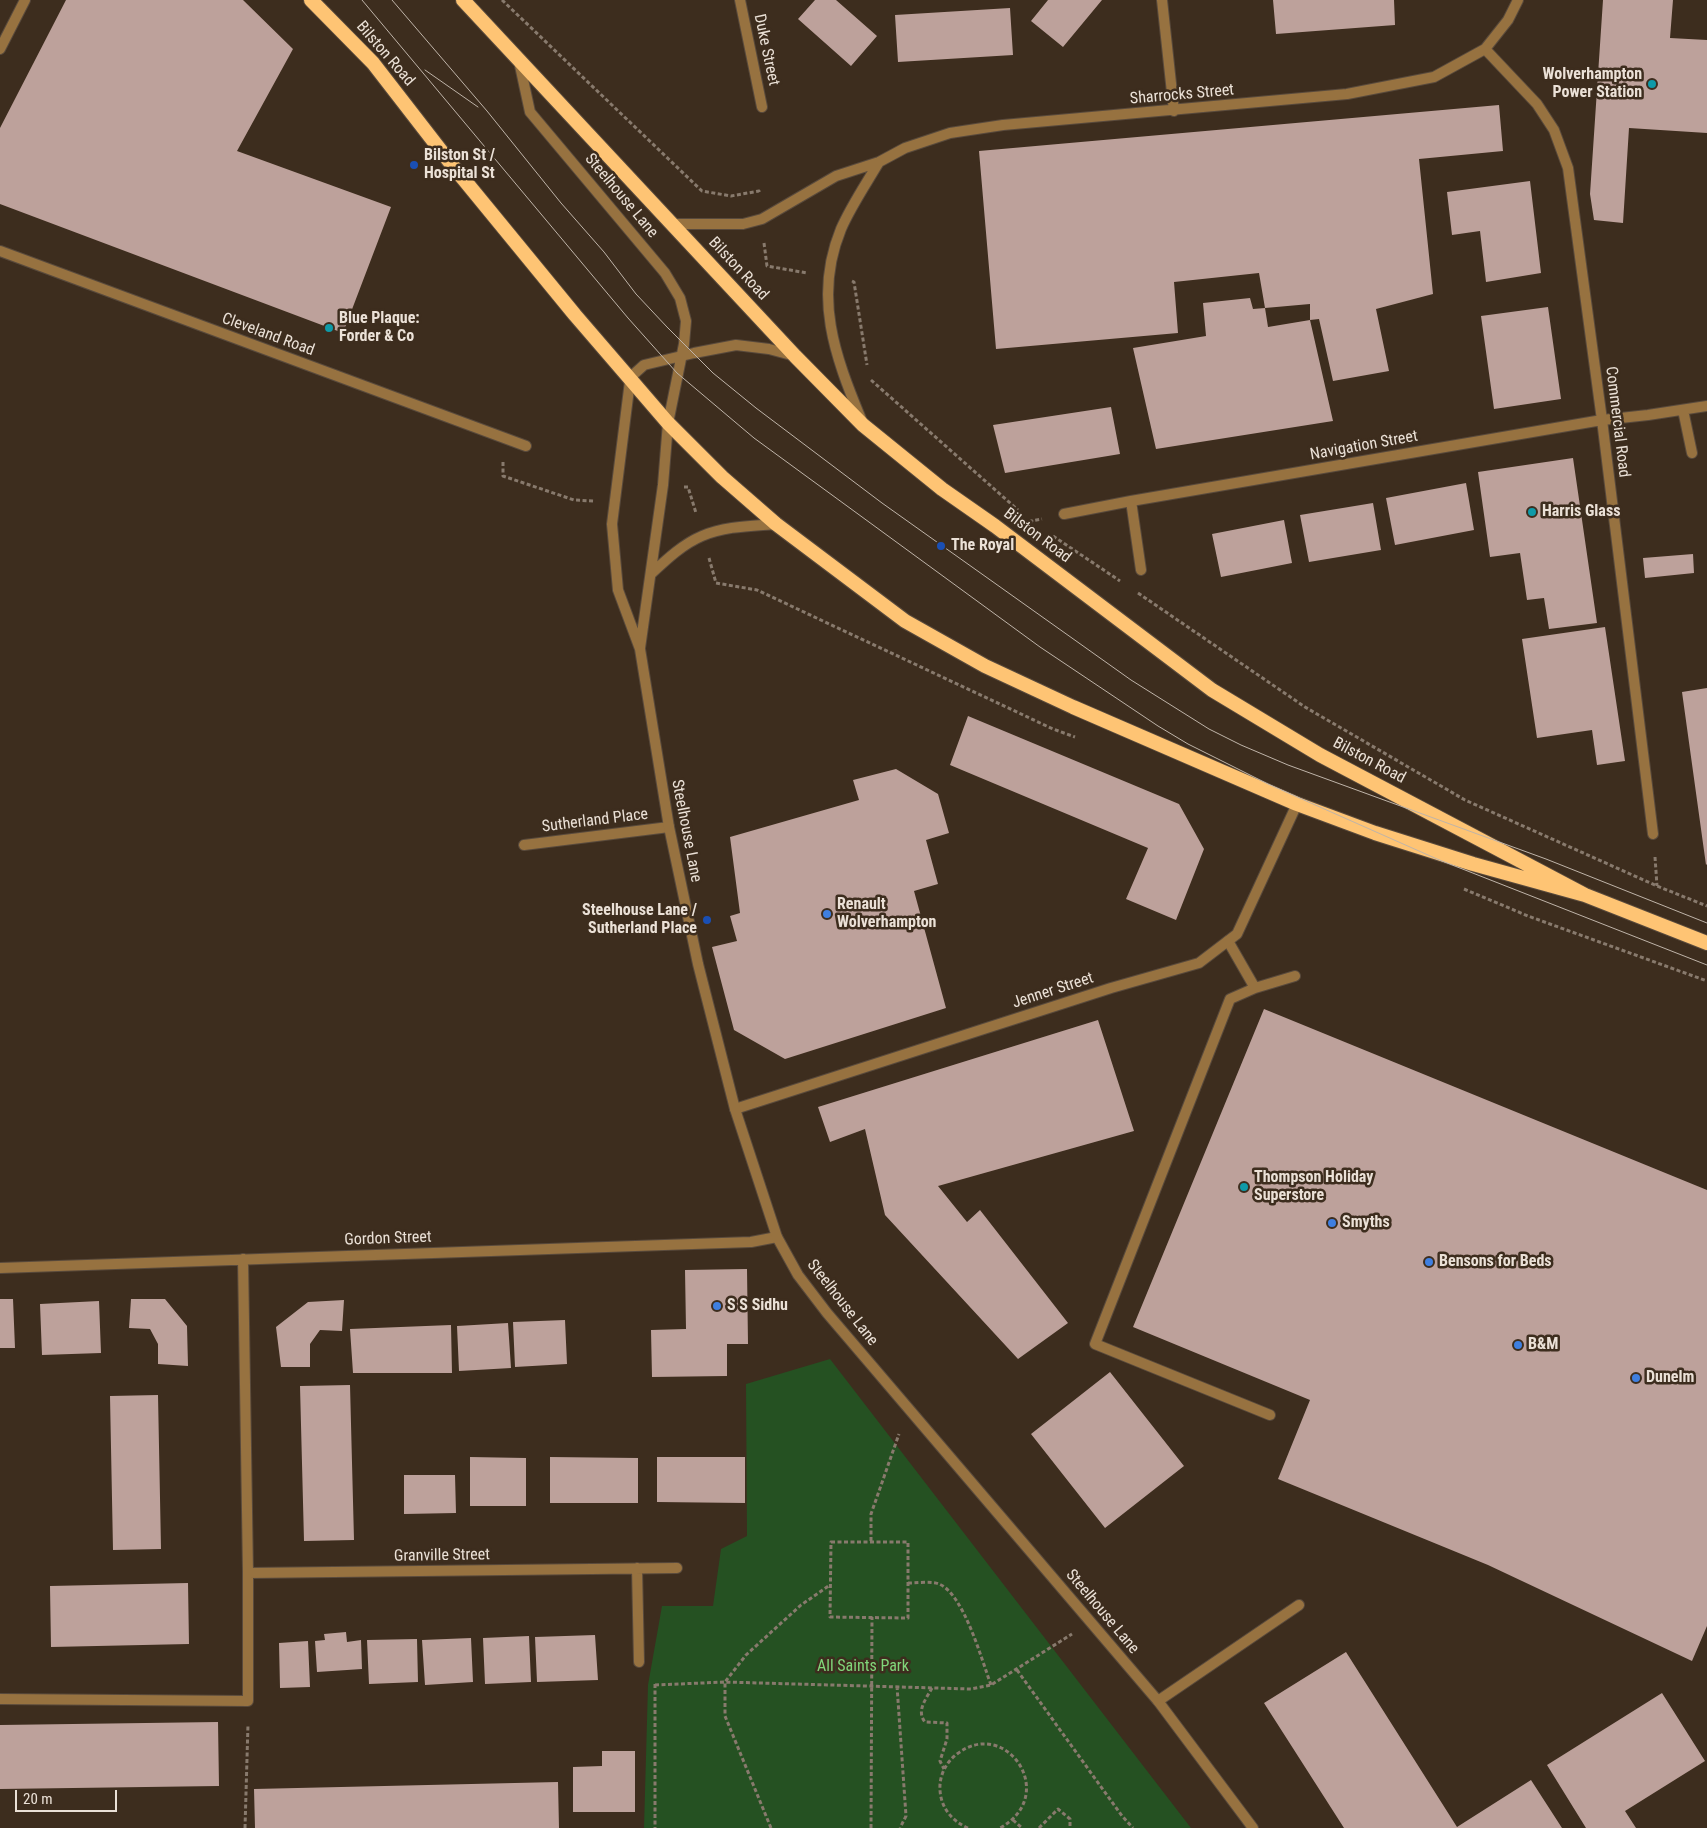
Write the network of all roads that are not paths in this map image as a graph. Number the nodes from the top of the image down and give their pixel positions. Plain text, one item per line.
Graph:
1 (25, 0) edge
2 (311, 0) edge
3 (463, 0) edge
4 (740, 0) edge
5 (1162, 0) edge
6 (1518, 0) edge
7 (0, 49) edge
8 (1485, 49) junction
9 (519, 61) junction
10 (762, 107) dead end
11 (1174, 111) junction
12 (879, 162) junction
13 (672, 224) junction
14 (0, 251) edge
15 (795, 356) junction
16 (681, 357) junction
17 (630, 381) junction
18 (1707, 406) edge
19 (1683, 410) junction
20 (1602, 420) junction
21 (668, 423) junction
22 (863, 426) junction
23 (526, 446) dead end
24 (1692, 453) dead end
25 (1131, 501) junction
26 (1064, 514) road end
27 (776, 524) junction
28 (1141, 570) dead end
29 (652, 572) junction
30 (640, 649) junction
31 (1297, 804) junction
32 (669, 827) junction
33 (1653, 834) road end
34 (524, 845) dead end
35 (1585, 895) junction
36 (1228, 941) junction
37 (1707, 943) edge
38 (1295, 976) dead end
39 (1255, 988) junction
40 (735, 1109) junction
41 (778, 1237) junction
42 (243, 1259) junction
43 (0, 1268) edge
44 (1270, 1416) dead end
45 (637, 1568) junction
46 (678, 1568) dead end
47 (248, 1573) junction
48 (1298, 1605) dead end
49 (639, 1662) dead end
50 (0, 1699) edge
51 (1158, 1701) junction
52 (1253, 1828) edge

1 - 7 street
2 - 17 highway, Bilston Road
3 - 9 highway, Bilston Road
4 - 10 street, Duke Street
5 - 11 street
6 - 8 street
8 - 11 street, Sharrocks Street
8 - 20 street, Commercial Road
9 - 13 highway, Bilston Road
9 - 16 street, Steelhouse Lane
11 - 12 street, Sharrocks Street
12 - 13 street, Sharrocks Street
12 - 22 street
13 - 15 highway, Bilston Road
14 - 23 street, Cleveland Road
15 - 16 street
15 - 22 highway, Bilston Road
16 - 17 street
16 - 21 street, Steelhouse Lane
17 - 21 highway, Bilston Road
17 - 30 street, Steelhouse Lane
18 - 19 street, Navigation Street
19 - 20 street, Navigation Street
19 - 24 street
20 - 25 street, Navigation Street
20 - 33 street, Commercial Road
21 - 27 highway, Bilston Road
21 - 29 street, Steelhouse Lane
22 - 35 highway, Bilston Road
25 - 26 street, Navigation Street
25 - 28 street
27 - 29 street
27 - 31 highway, Bilston Road
29 - 30 street, Steelhouse Lane
30 - 32 street, Steelhouse Lane
31 - 35 highway, Bilston Road
31 - 36 street, Jenner Street
32 - 34 street, Sutherland Place
32 - 40 street, Steelhouse Lane
35 - 37 highway, Bilston Road
36 - 39 street
36 - 40 street, Jenner Street
38 - 39 street
39 - 44 street
40 - 41 street, Steelhouse Lane
41 - 42 street, Gordon Street
41 - 51 street, Steelhouse Lane
42 - 43 street, Gordon Street
42 - 47 street
45 - 46 street, Granville Street
45 - 47 street, Granville Street
45 - 49 street
47 - 50 street
48 - 51 street
51 - 52 street, Steelhouse Lane

